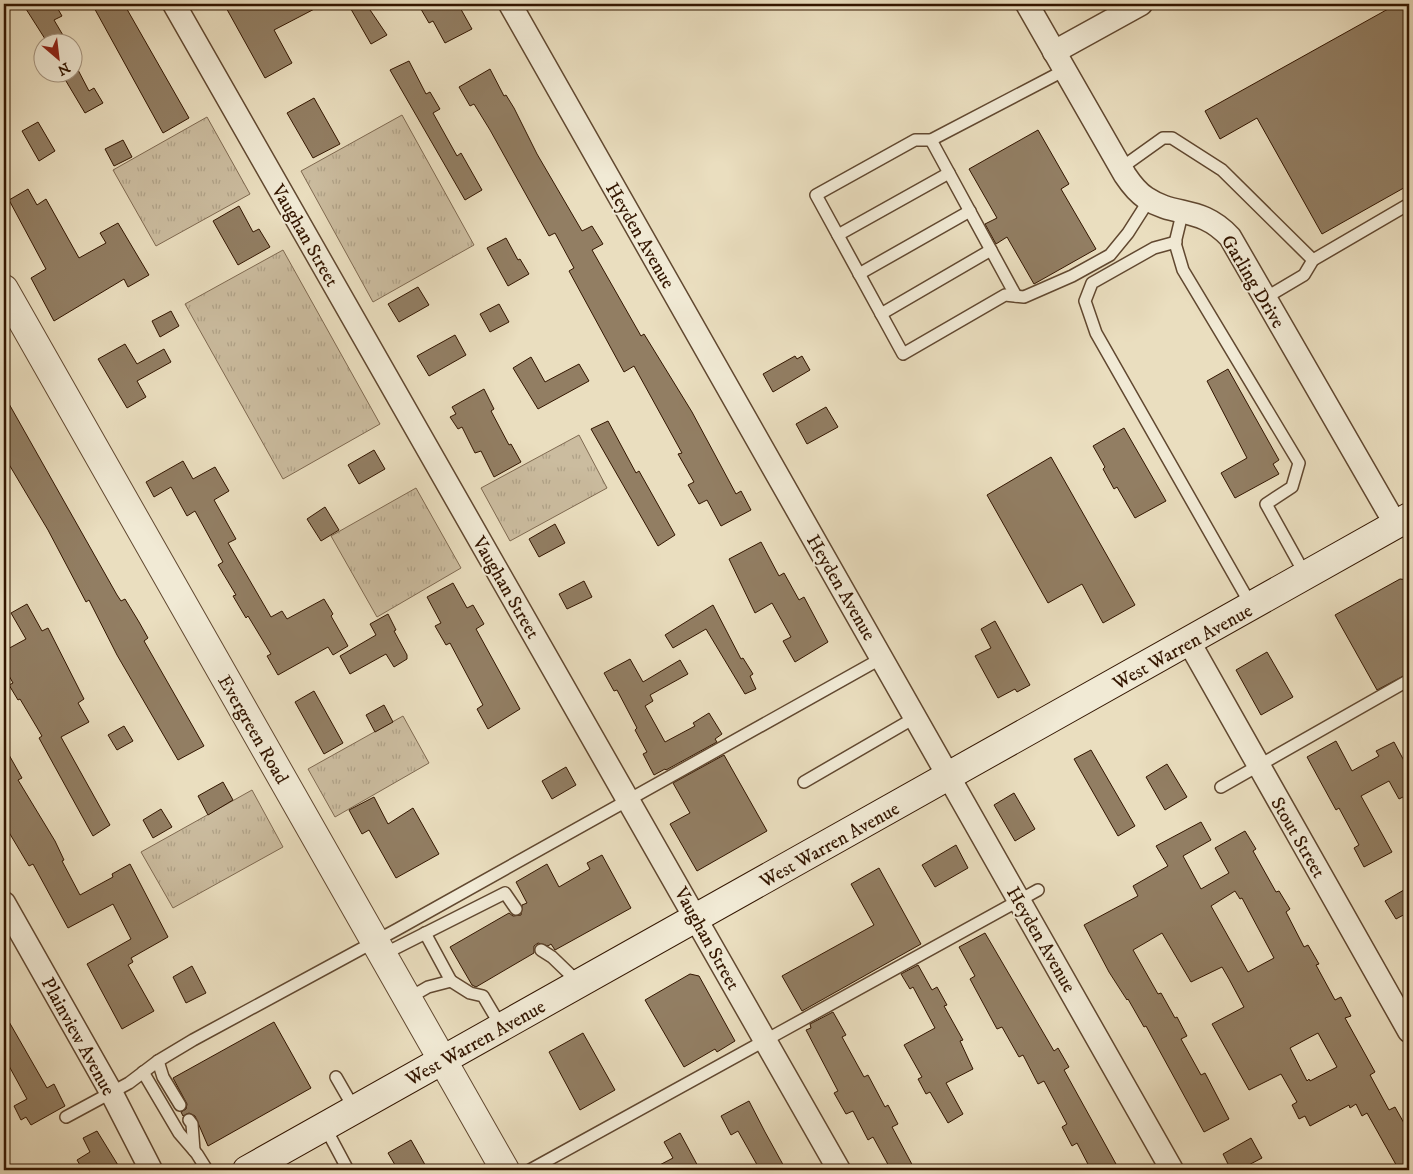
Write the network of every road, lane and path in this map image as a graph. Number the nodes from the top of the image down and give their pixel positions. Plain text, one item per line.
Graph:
1 (174, 4) edge
2 (510, 4) edge
3 (1027, 4) edge
4 (1142, 4) edge
5 (1060, 61) junction
6 (931, 140) junction
7 (1121, 168) junction
8 (949, 173) junction
9 (1149, 200) junction
10 (1409, 206) edge
11 (1183, 210) junction
12 (970, 211) junction
13 (838, 235) junction
14 (1176, 242) junction
15 (991, 250) junction
16 (1313, 260) junction
17 (859, 274) junction
18 (4, 288) edge
19 (1011, 295) junction
20 (1265, 298) junction
21 (881, 314) junction
22 (1403, 521) edge
23 (1306, 576) junction
24 (1252, 607) junction
25 (1189, 642) junction
26 (882, 658) junction
27 (1409, 680) edge
28 (916, 717) junction
29 (1258, 765) junction
30 (950, 777) junction
31 (804, 782) dead end
32 (1221, 787) dead end
33 (629, 801) junction
34 (1028, 894) junction
35 (4, 903) edge
36 (516, 909) dead end
37 (696, 918) junction
38 (425, 933) junction
39 (379, 948) junction
40 (541, 950) dead end
41 (451, 981) junction
42 (580, 984) junction
43 (407, 999) junction
44 (502, 1028) junction
45 (1409, 1031) edge
46 (764, 1040) junction
47 (158, 1061) junction
48 (443, 1061) junction
49 (143, 1072) junction
50 (336, 1077) dead end
51 (111, 1092) junction
52 (180, 1105) dead end
53 (355, 1110) junction
54 (66, 1118) dead end
55 (189, 1120) dead end
56 (325, 1127) junction
57 (194, 1150) junction
58 (151, 1170) edge
59 (207, 1170) edge
60 (247, 1170) edge
61 (348, 1170) edge
62 (505, 1170) edge
63 (530, 1170) edge
64 (839, 1170) edge
65 (1172, 1170) edge

1 - 33 street, Vaughan Street
2 - 26 street, Heyden Avenue
3 - 5 street, Garling Drive
4 - 5 street
5 - 6 lane
5 - 7 street, Garling Drive
6 - 8 lane
6 - 13 lane
7 - 9 street, Garling Drive
7 - 16 lane
8 - 12 lane
8 - 13 lane
9 - 11 street, Garling Drive
9 - 19 lane
10 - 16 lane
11 - 14 lane
11 - 20 street, Garling Drive
12 - 15 lane
12 - 17 lane
13 - 17 lane
14 - 23 lane
14 - 24 lane
15 - 19 lane
15 - 21 lane
16 - 20 lane
17 - 21 lane
18 - 39 main road, Evergreen Road
19 - 21 lane
20 - 22 street, Garling Drive
22 - 23 main road, West Warren Avenue
23 - 24 main road, West Warren Avenue
24 - 25 main road, West Warren Avenue
25 - 29 street, Stout Street
25 - 30 main road, West Warren Avenue
26 - 28 street, Heyden Avenue
26 - 33 lane
27 - 29 lane
28 - 30 street, Heyden Avenue
28 - 31 lane
29 - 32 lane
29 - 45 street, Stout Street
30 - 34 street, Heyden Avenue
30 - 37 main road, West Warren Avenue
33 - 37 street, Vaughan Street
33 - 39 lane
34 - 46 lane
34 - 65 street, Heyden Avenue
35 - 51 street, Plainview Avenue
36 - 38 lane
37 - 42 main road, West Warren Avenue
37 - 46 street, Vaughan Street
38 - 39 lane
38 - 41 lane
39 - 43 main road, Evergreen Road
39 - 47 lane
40 - 42 lane
41 - 43 lane
41 - 44 lane
42 - 44 main road, West Warren Avenue
43 - 48 main road, Evergreen Road
44 - 48 main road, West Warren Avenue
46 - 63 lane
46 - 64 street, Vaughan Street
47 - 49 lane
47 - 52 lane
48 - 53 main road, West Warren Avenue
48 - 62 main road, Evergreen Road
49 - 51 lane
49 - 57 lane
50 - 53 lane
51 - 54 lane
51 - 58 street, Plainview Avenue
53 - 56 main road, West Warren Avenue
55 - 57 lane
56 - 60 main road, West Warren Avenue
56 - 61 lane
57 - 59 lane

